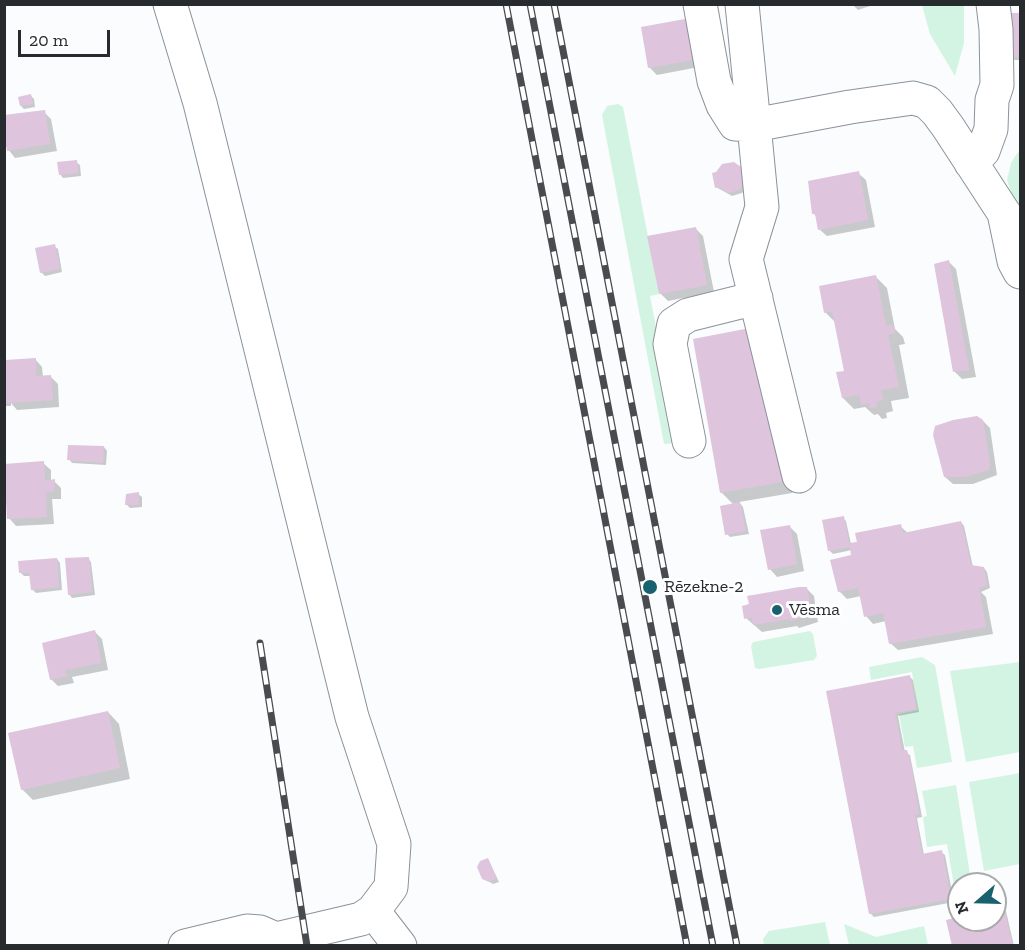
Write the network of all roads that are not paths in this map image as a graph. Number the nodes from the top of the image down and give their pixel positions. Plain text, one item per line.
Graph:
1 (170, 4) edge
2 (700, 4) edge
3 (742, 4) edge
4 (993, 4) edge
5 (1009, 68) edge
6 (754, 125) junction
7 (971, 163) junction
8 (1012, 223) edge
9 (1020, 272) edge
10 (756, 298) junction
11 (689, 441) dead end
12 (799, 476) dead end
13 (373, 911) junction
14 (279, 942) edge
15 (185, 945) edge
16 (400, 945) edge

1 - 13 street
2 - 6 street
3 - 6 street
4 - 5 street
5 - 7 street
6 - 7 street
6 - 10 street
7 - 8 street
8 - 9 street
10 - 11 street
10 - 12 street
13 - 14 street
13 - 16 street
14 - 15 street

